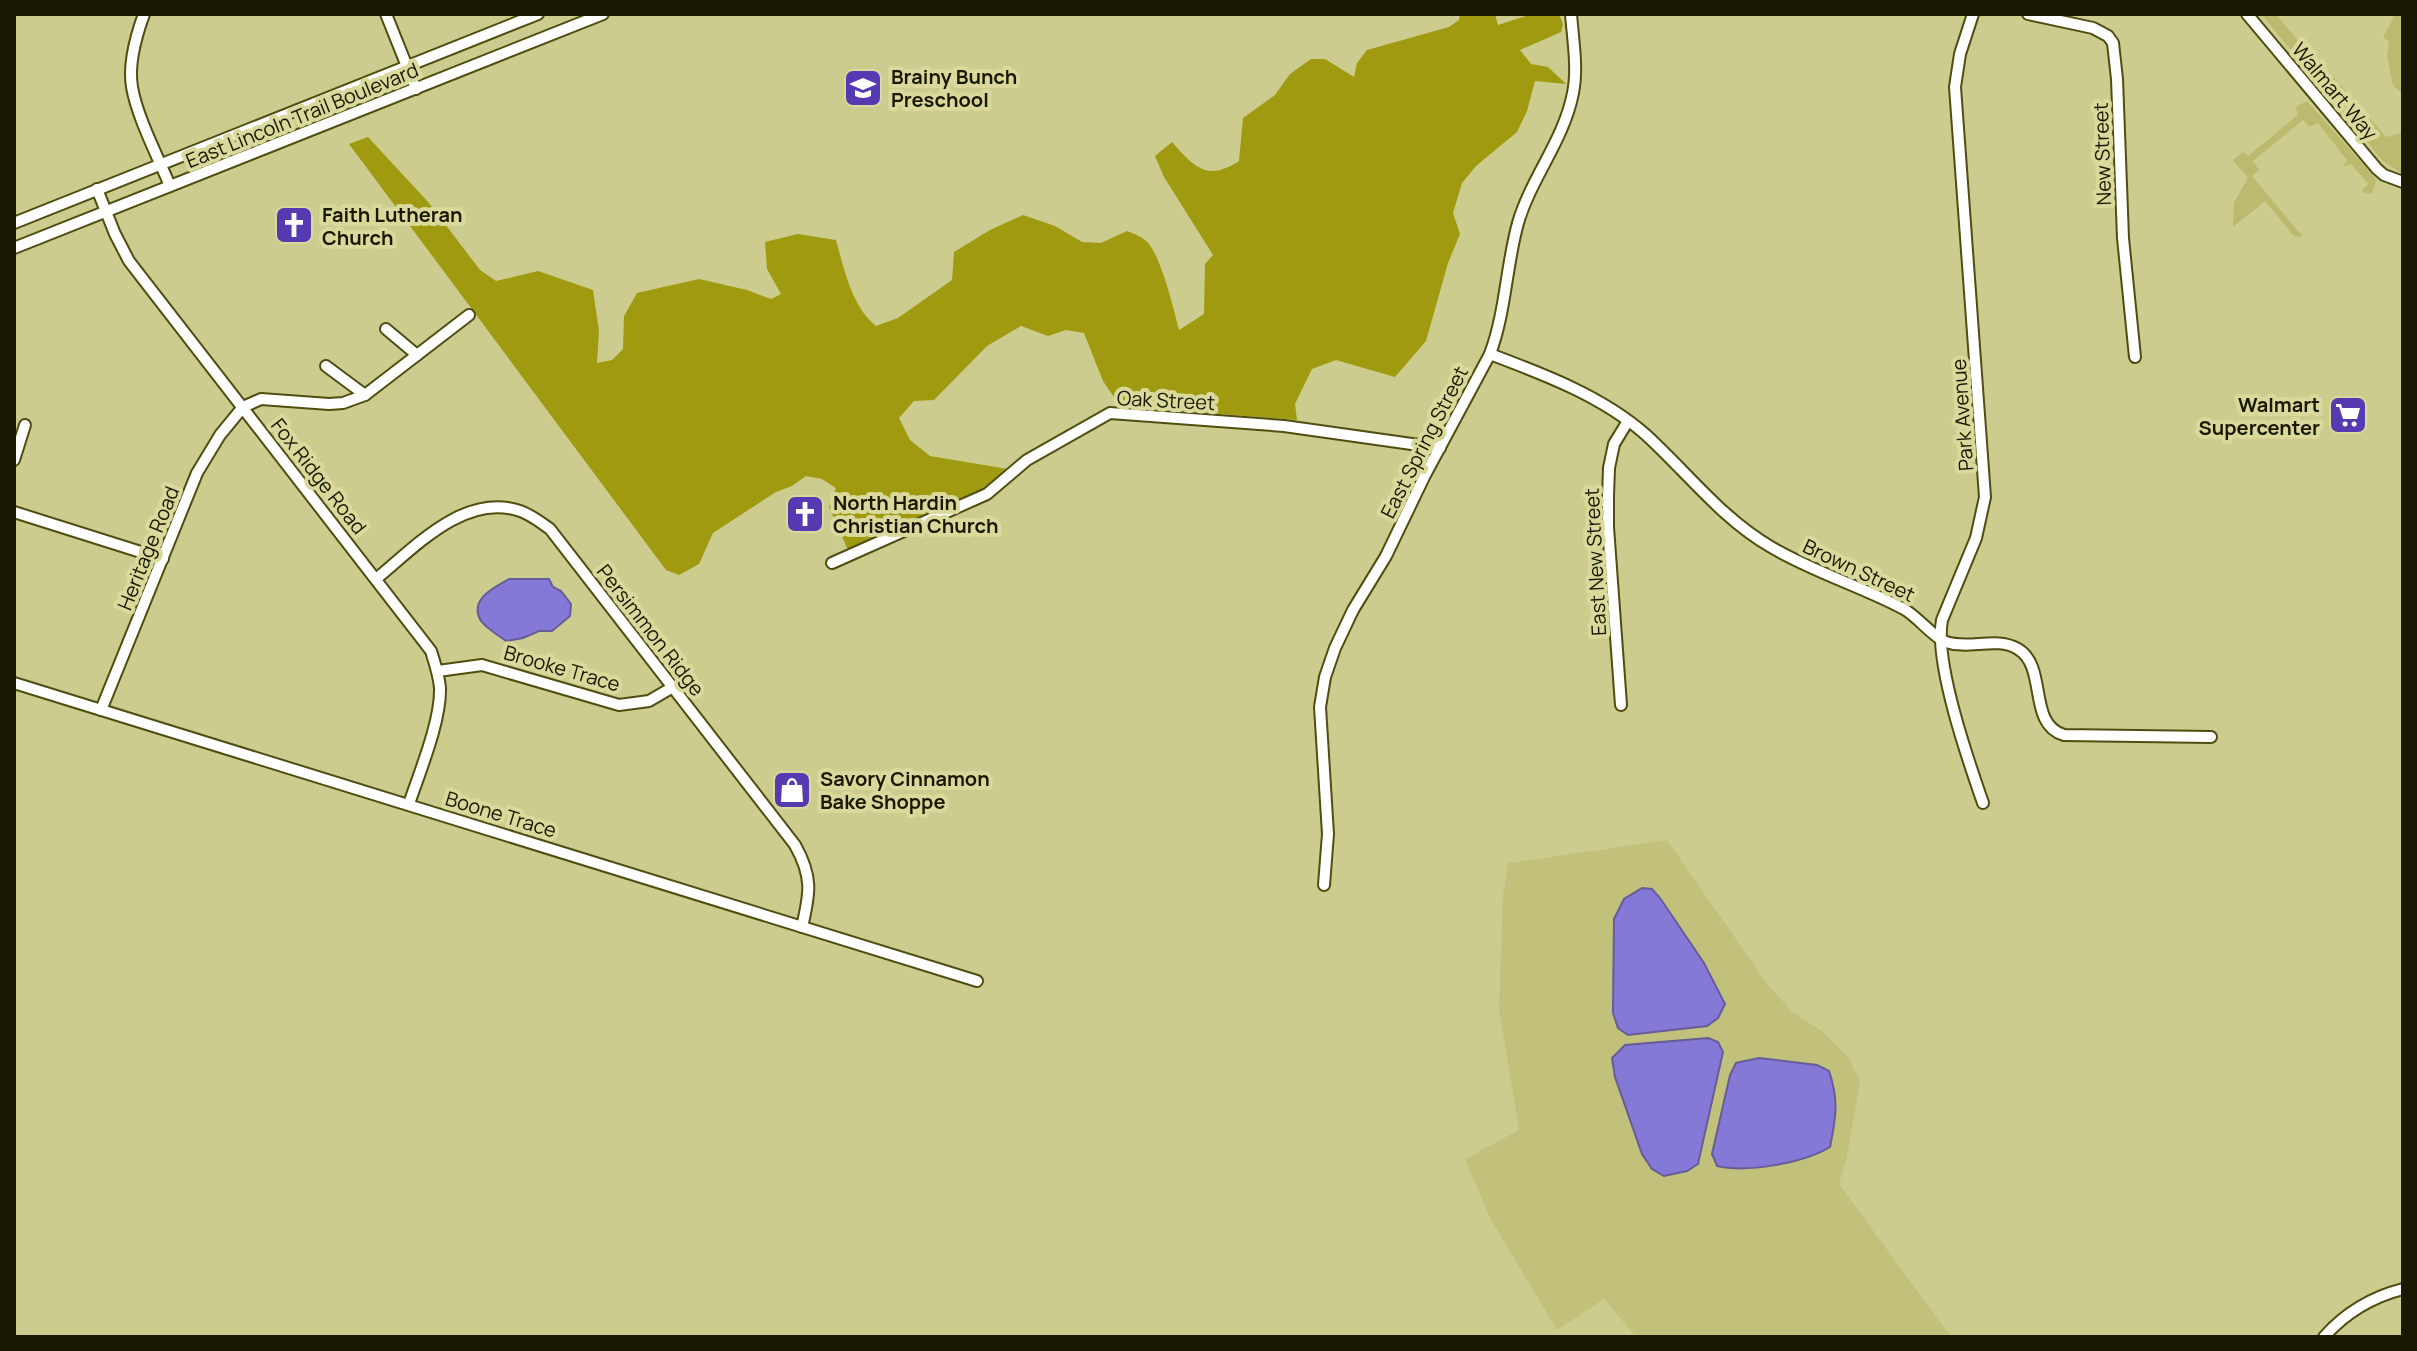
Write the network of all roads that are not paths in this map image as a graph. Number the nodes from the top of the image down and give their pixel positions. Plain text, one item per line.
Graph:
1 (144, 14) edge
2 (386, 14) edge
3 (538, 14) edge
4 (1571, 14) edge
5 (1973, 14) edge
6 (2028, 14) edge
7 (2247, 14) edge
8 (597, 15) edge
9 (407, 67) junction
10 (416, 89) junction
11 (160, 163) junction
12 (2403, 182) edge
13 (170, 186) junction
14 (97, 189) junction
15 (106, 212) junction
16 (14, 223) edge
17 (14, 248) edge
18 (469, 315) dead end
19 (386, 329) dead end
20 (1490, 354) junction
21 (417, 355) junction
22 (2135, 357) dead end
23 (326, 366) dead end
24 (365, 395) junction
25 (243, 407) junction
26 (1628, 421) junction
27 (25, 425) dead end
28 (1440, 448) junction
29 (14, 460) edge
30 (14, 512) edge
31 (163, 559) junction
32 (832, 563) dead end
33 (376, 579) junction
34 (1940, 639) junction
35 (438, 671) junction
36 (14, 683) edge
37 (673, 687) junction
38 (1621, 705) dead end
39 (101, 710) junction
40 (2211, 737) dead end
41 (1983, 803) dead end
42 (409, 804) junction
43 (1324, 885) dead end
44 (802, 927) junction
45 (977, 981) dead end
46 (2403, 1289) edge
47 (2324, 1337) edge

1 - 11 street
2 - 9 street
3 - 9 street, East Lincoln Trail Boulevard
4 - 20 street, East Spring Street
5 - 34 street, Park Avenue
6 - 22 street, New Street
7 - 12 street, Walmart Way
8 - 10 street, East Lincoln Trail Boulevard
9 - 10 street
9 - 11 street, East Lincoln Trail Boulevard
10 - 13 street, East Lincoln Trail Boulevard
11 - 13 street
11 - 14 street, East Lincoln Trail Boulevard
13 - 15 street, East Lincoln Trail Boulevard
14 - 15 street, Fox Ridge Road
14 - 16 street, East Lincoln Trail Boulevard
15 - 17 street, East Lincoln Trail Boulevard
15 - 25 street, Fox Ridge Road
18 - 21 street
19 - 21 street
20 - 26 street, Brown Street
20 - 28 street, East Spring Street
21 - 24 street
23 - 24 street
24 - 25 street
25 - 31 street, Heritage Road
25 - 33 street, Fox Ridge Road
26 - 34 street, Brown Street
26 - 38 street, East New Street
27 - 29 street
28 - 32 street, Oak Street
28 - 43 street, East Spring Street
30 - 31 street
31 - 39 street, Heritage Road
33 - 35 street, Fox Ridge Road
33 - 37 street, Persimmon Ridge
34 - 40 street
34 - 41 street, Park Avenue
35 - 37 street, Brooke Trace
35 - 42 street, Fox Ridge Road
36 - 39 street, Boone Trace
37 - 44 street, Persimmon Ridge
39 - 42 street, Boone Trace
42 - 44 street, Boone Trace
44 - 45 street, Boone Trace
46 - 47 street

